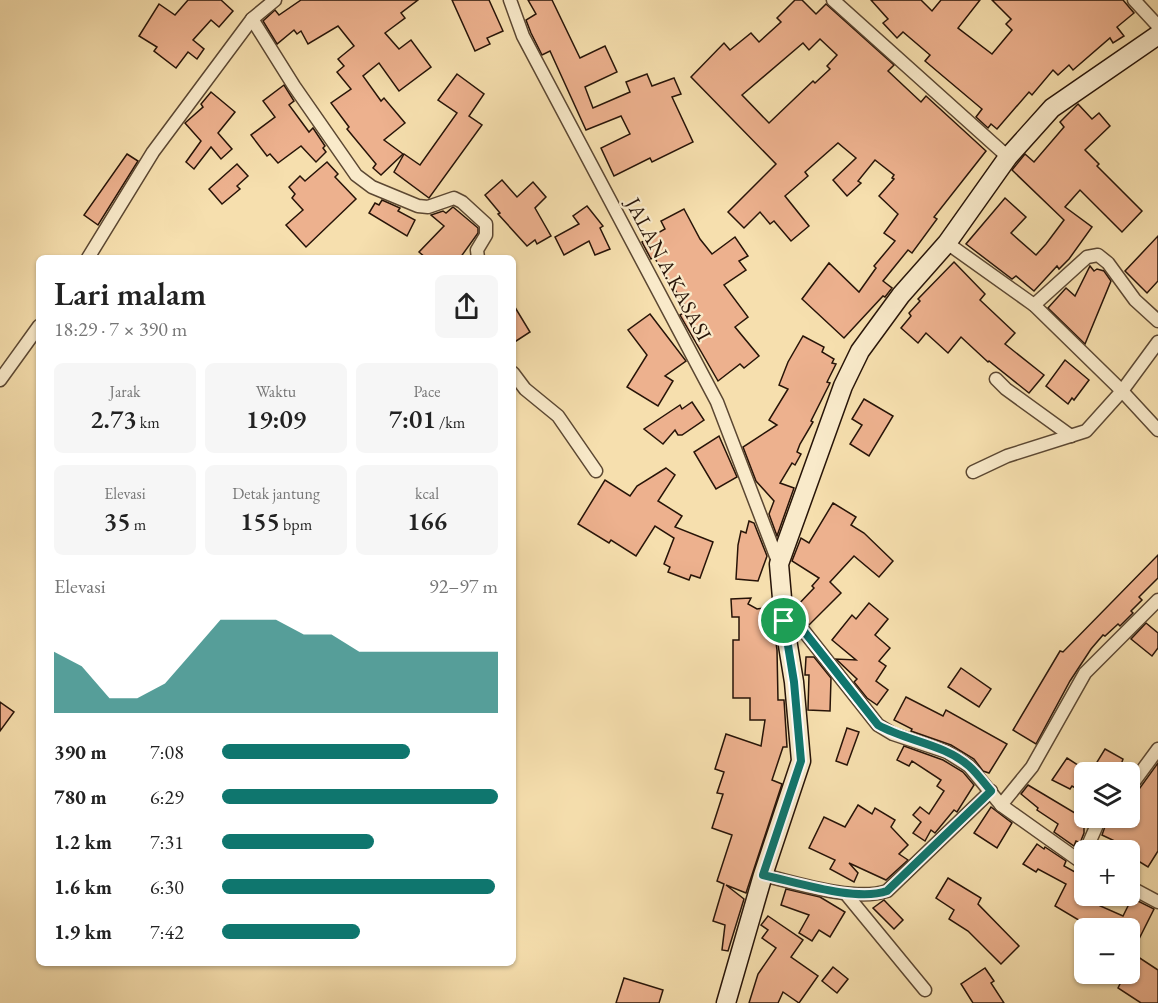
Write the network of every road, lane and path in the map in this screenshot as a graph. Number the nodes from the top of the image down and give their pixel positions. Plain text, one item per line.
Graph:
1 (275, 0) edge
2 (510, 0) edge
3 (833, 0) edge
4 (1134, 0) edge
5 (252, 19) junction
6 (1158, 26) edge
7 (1158, 35) edge
8 (1008, 157) junction
9 (947, 243) junction
10 (90, 255) edge
11 (478, 255) edge
12 (1034, 305) junction
13 (1158, 321) edge
14 (36, 330) edge
15 (1158, 342) edge
16 (516, 377) edge
17 (996, 379) dead end
18 (0, 380) edge
19 (1122, 391) junction
20 (1156, 427) edge
21 (1071, 435) junction
22 (596, 471) dead end
23 (974, 472) dead end
24 (778, 564) junction
25 (1158, 600) edge
26 (784, 621) junction
27 (1158, 750) edge
28 (1140, 774) edge
29 (991, 791) junction
30 (1000, 805) junction
31 (1074, 852) edge
32 (763, 875) junction
33 (1140, 892) edge
34 (846, 894) junction
35 (1158, 902) edge
36 (925, 990) dead end
37 (726, 1003) edge

1 - 5 street
2 - 24 street, JALAN A.KASASI
3 - 8 street
4 - 6 street
5 - 10 street
5 - 11 street
7 - 8 main road
8 - 9 main road
9 - 12 street
9 - 24 main road
12 - 13 street
12 - 19 street
14 - 18 street
15 - 19 street
16 - 22 street
17 - 21 street
19 - 20 street
19 - 21 street
21 - 23 street
24 - 26 main road
25 - 30 street
26 - 29 street
26 - 32 main road
27 - 28 street
29 - 30 street
29 - 34 street
30 - 31 street
32 - 34 street
32 - 37 main road
33 - 35 street
34 - 36 street

